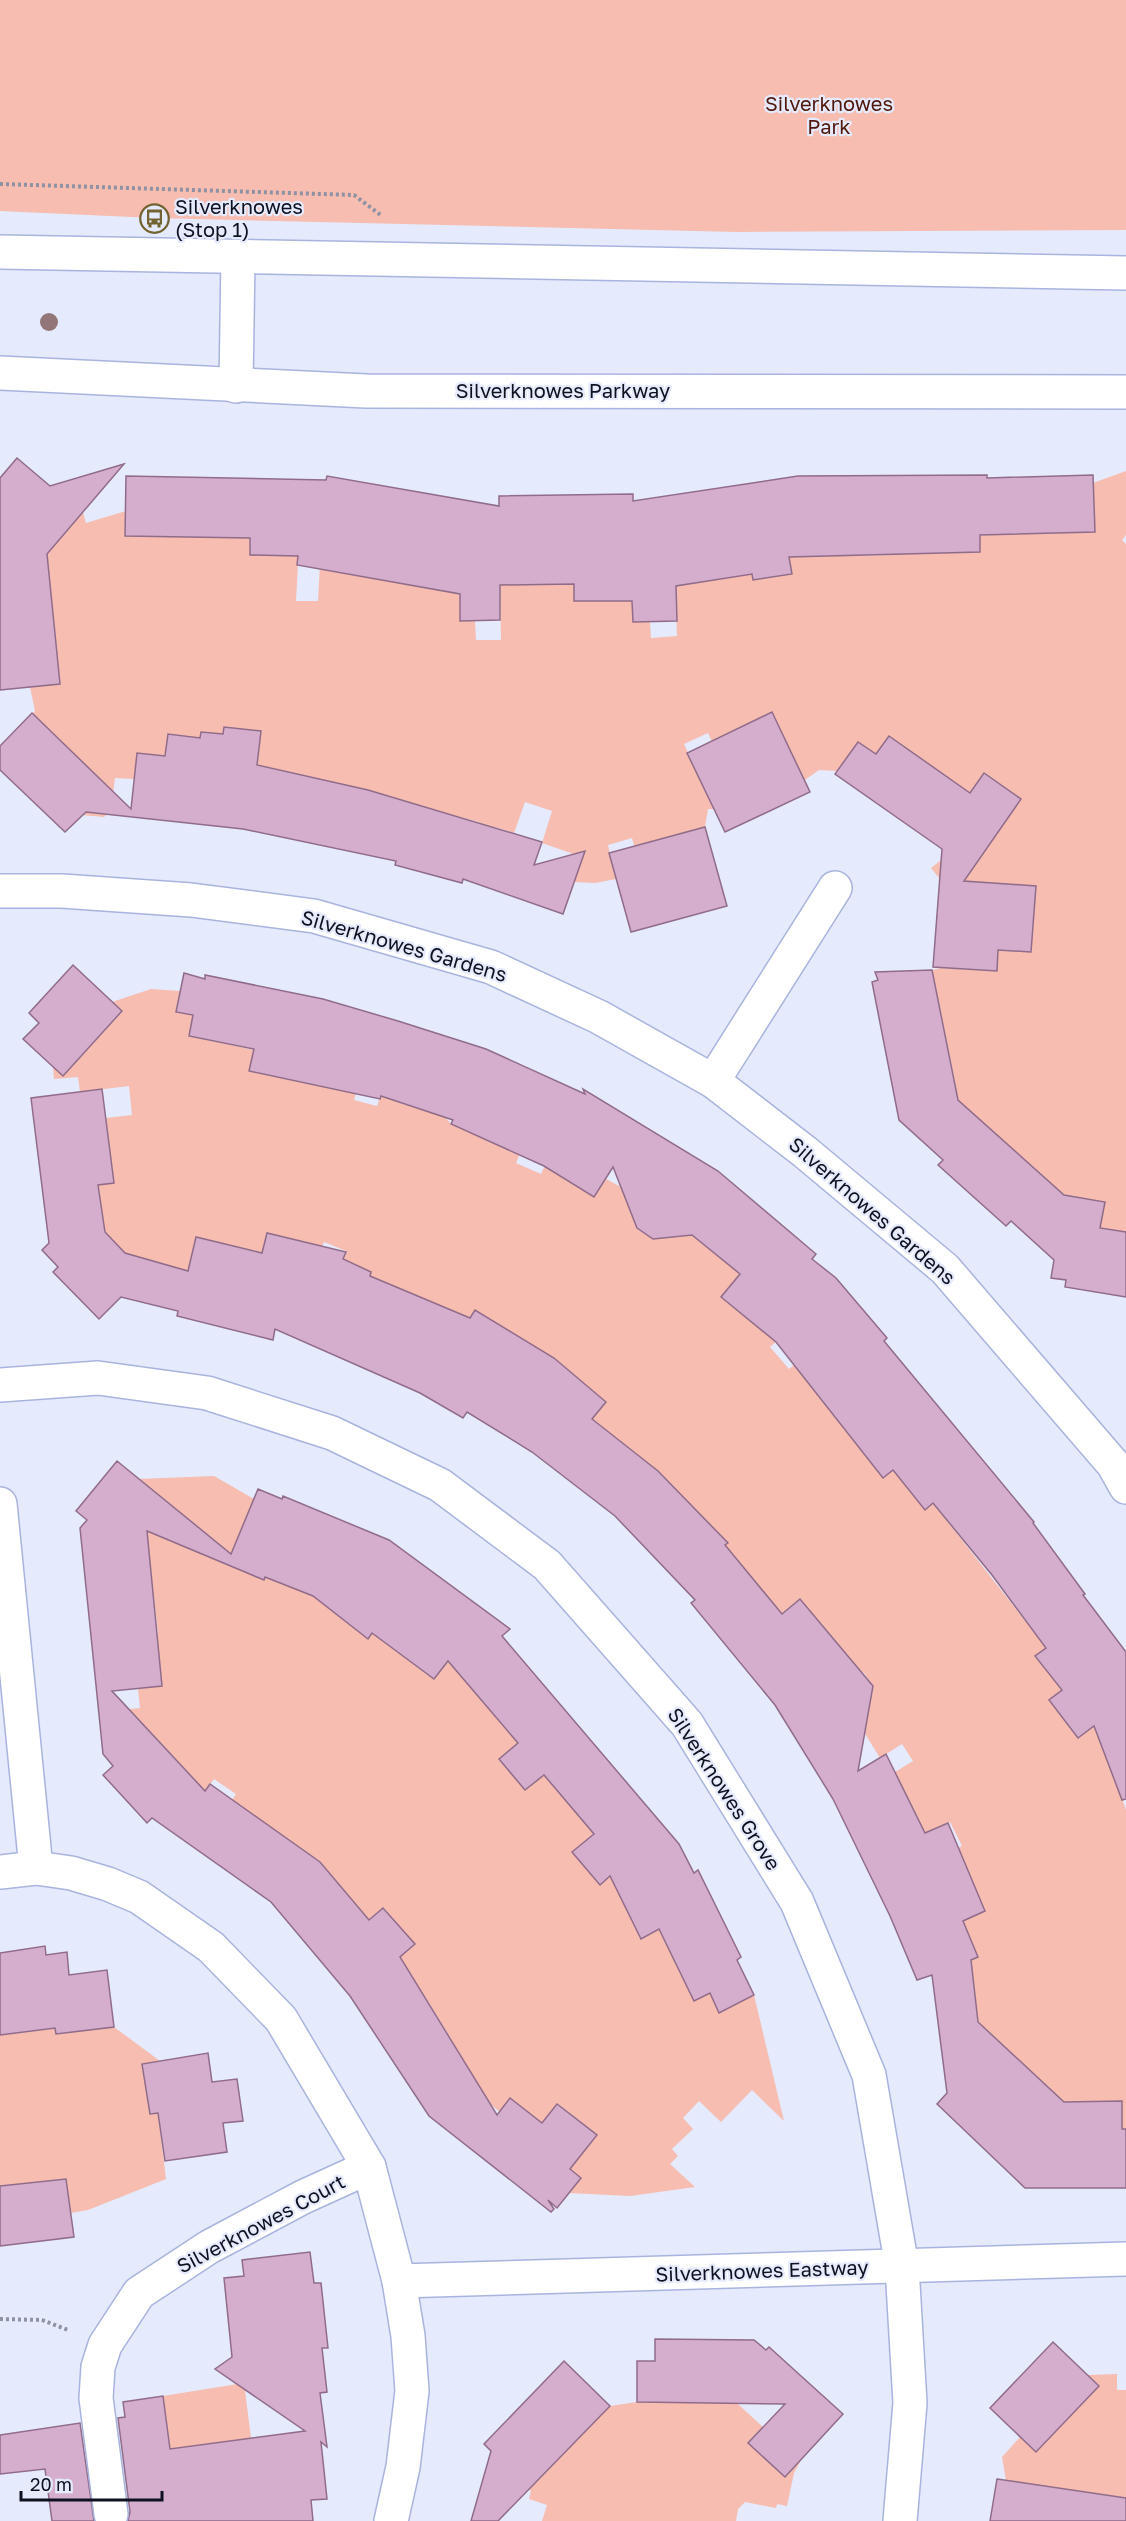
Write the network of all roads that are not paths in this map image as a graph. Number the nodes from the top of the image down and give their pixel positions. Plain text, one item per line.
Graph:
1 (0, 252) edge
2 (238, 258) junction
3 (1126, 273) edge
4 (0, 373) edge
5 (236, 386) junction
6 (1126, 392) edge
7 (835, 888) dead end
8 (0, 891) edge
9 (713, 1081) junction
10 (0, 1385) edge
11 (1122, 1468) edge
12 (0, 1504) edge
13 (36, 1868) junction
14 (0, 1872) edge
15 (369, 2167) junction
16 (1126, 2259) edge
17 (902, 2267) junction
18 (399, 2281) junction
19 (111, 2514) dead end
20 (391, 2521) edge
21 (900, 2521) edge

1 - 2 street
2 - 3 street
2 - 5 street
4 - 5 street, Silverknowes Parkway
5 - 6 street, Silverknowes Parkway
7 - 9 street
8 - 9 street, Silverknowes Gardens
9 - 11 street, Silverknowes Gardens
10 - 17 street, Silverknowes Grove
12 - 13 street
13 - 14 street, Silverknowes Court
13 - 15 street, Silverknowes Court
15 - 18 street, Silverknowes Court
15 - 19 street, Silverknowes Court
16 - 17 street, Silverknowes Eastway
17 - 18 street, Silverknowes Eastway
17 - 21 street, Silverknowes Grove
18 - 20 street, Silverknowes Court

